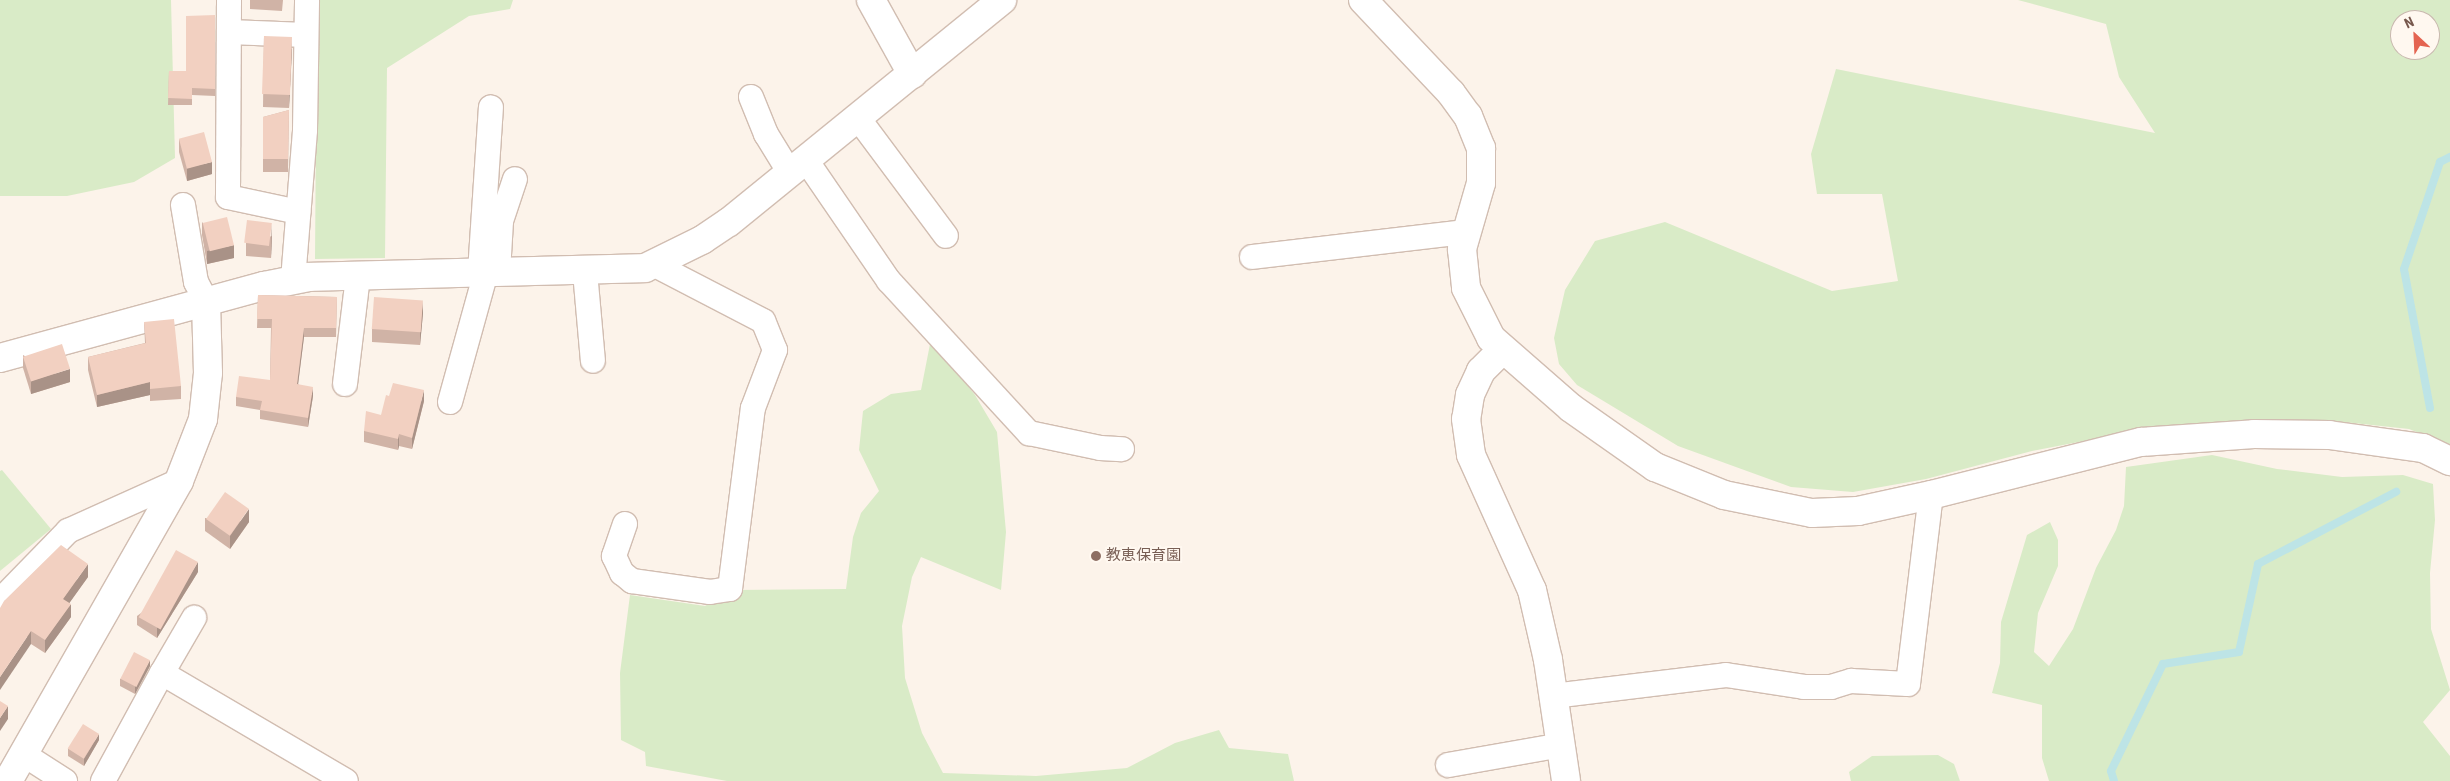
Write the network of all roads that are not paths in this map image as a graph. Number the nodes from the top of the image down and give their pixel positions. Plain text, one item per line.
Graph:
1 (229, 0) edge
2 (307, 0) edge
3 (871, 0) edge
4 (1002, 0) edge
5 (1368, 2) edge
6 (229, 32) junction
7 (306, 35) junction
8 (912, 74) junction
9 (750, 97) dead end
10 (491, 107) dead end
11 (858, 118) junction
12 (798, 166) junction
13 (515, 179) dead end
14 (183, 205) dead end
15 (298, 212) junction
16 (1466, 232) junction
17 (946, 236) dead end
18 (1252, 257) dead end
19 (653, 264) junction
20 (488, 272) junction
21 (585, 272) junction
22 (358, 276) junction
23 (293, 280) junction
24 (206, 301) junction
25 (1502, 350) junction
26 (0, 358) edge
27 (593, 361) dead end
28 (346, 384) dead end
29 (450, 402) dead end
30 (1122, 449) dead end
31 (2450, 461) edge
32 (179, 481) junction
33 (1931, 495) junction
34 (625, 524) dead end
35 (0, 601) edge
36 (194, 618) dead end
37 (162, 673) junction
38 (1553, 696) junction
39 (1561, 745) junction
40 (23, 754) junction
41 (1448, 765) dead end
42 (8, 781) edge
43 (64, 781) edge
44 (103, 781) edge
45 (346, 781) edge
46 (1566, 781) edge

1 - 6 street
2 - 7 street
3 - 8 street
4 - 8 street
5 - 16 street
6 - 7 street
6 - 15 street
7 - 15 street
8 - 11 street
9 - 12 street
10 - 20 street
11 - 12 street
11 - 17 street
12 - 19 street
12 - 30 street
13 - 20 street
14 - 24 street
15 - 23 street
16 - 18 street
16 - 25 street
19 - 21 street
19 - 34 street
20 - 21 street
20 - 22 street
20 - 29 street
21 - 27 street
22 - 23 street
22 - 28 street
23 - 24 street
24 - 26 street
24 - 32 street
25 - 33 street
25 - 38 street
31 - 33 street
32 - 35 street
32 - 40 street
33 - 38 street
36 - 37 street
37 - 44 street
37 - 45 street
38 - 39 street
39 - 41 street
39 - 46 street
40 - 42 street
40 - 43 street

